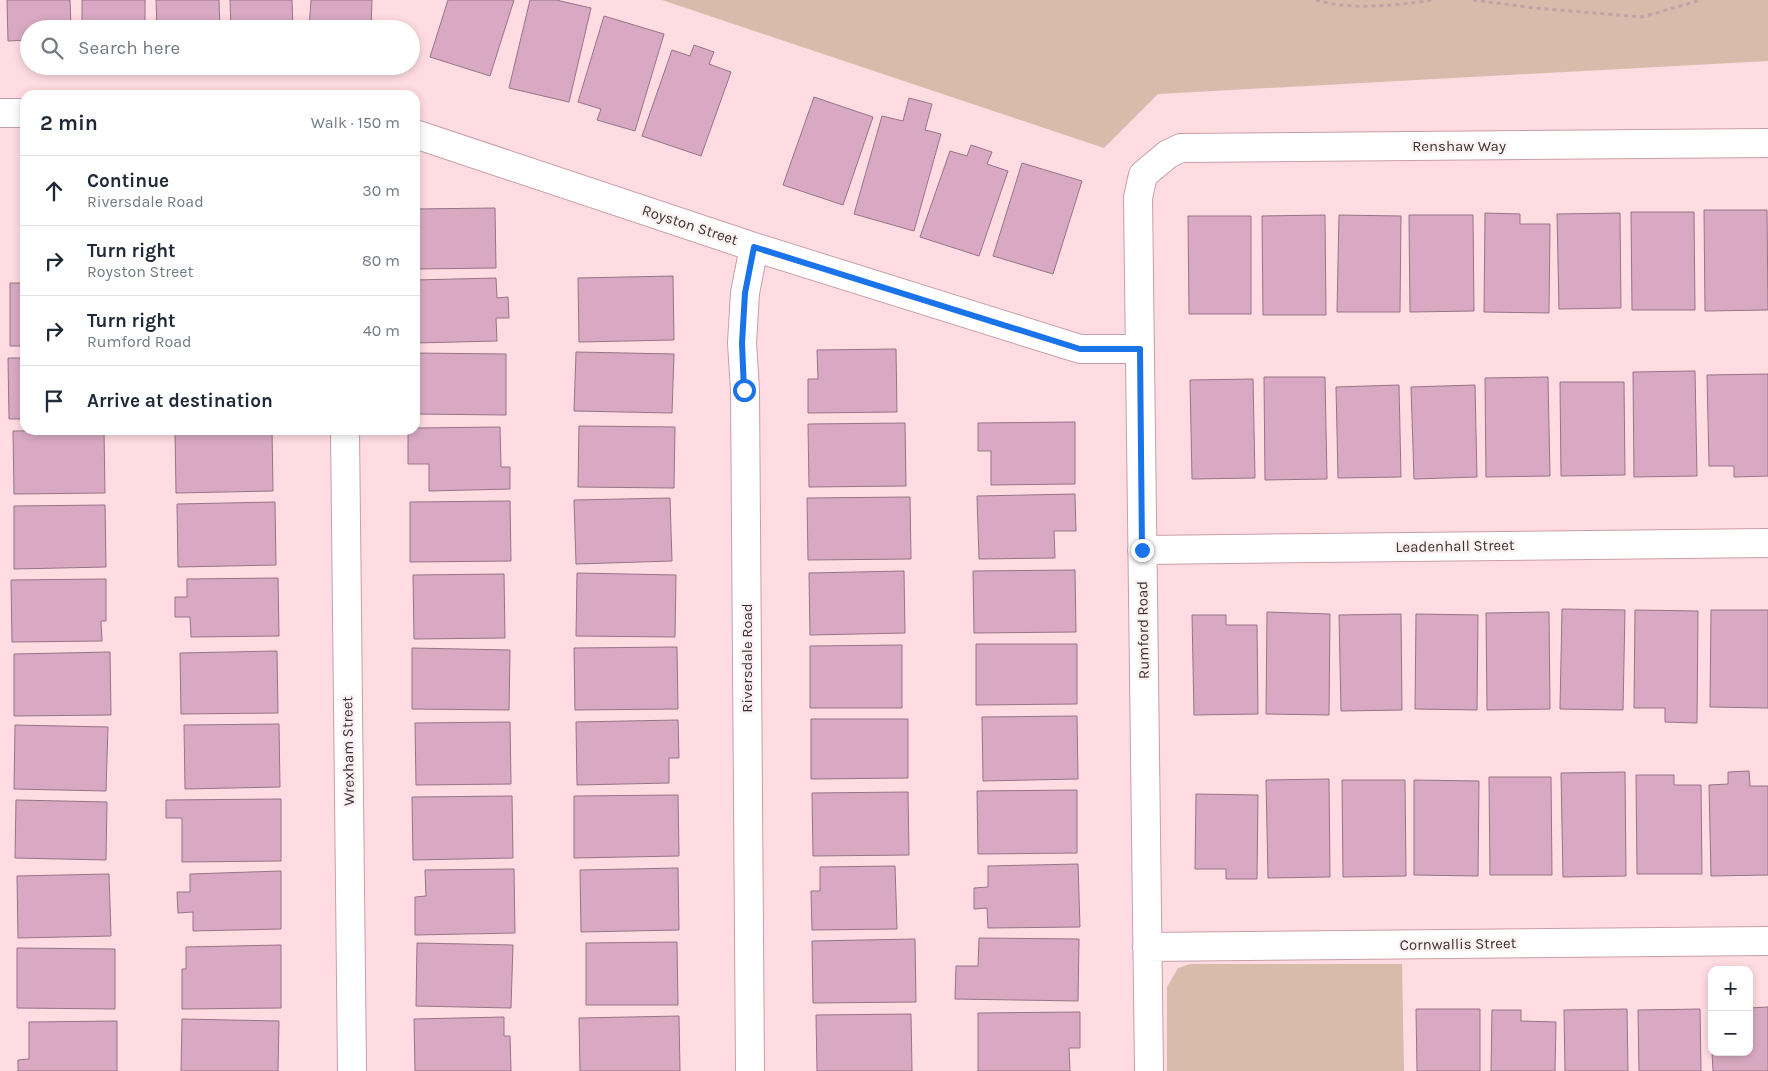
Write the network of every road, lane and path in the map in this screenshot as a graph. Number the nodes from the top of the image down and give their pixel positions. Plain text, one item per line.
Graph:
1 (1316, 0) edge
2 (1434, 0) edge
3 (1474, 0) edge
4 (1701, 0) edge
5 (0, 113) edge
6 (20, 113) edge
7 (420, 136) edge
8 (1768, 143) edge
9 (1155, 164) joint
10 (754, 247) junction
11 (1140, 349) junction
12 (345, 435) edge
13 (1768, 543) edge
14 (1142, 550) junction
15 (1768, 940) edge
16 (1147, 946) junction
17 (352, 1071) edge
18 (750, 1071) edge
19 (1148, 1071) edge

1 - 2 path
3 - 4 path
5 - 6 street
7 - 10 street, Royston Street
8 - 9 street, Renshaw Way
9 - 11 street, Rumford Road
10 - 11 street, Royston Street
10 - 18 street, Riversdale Road
11 - 14 street, Rumford Road
12 - 17 street, Wrexham Street
13 - 14 street, Leadenhall Street
14 - 16 street, Rumford Road
15 - 16 street, Cornwallis Street
16 - 19 street, Rumford Road

